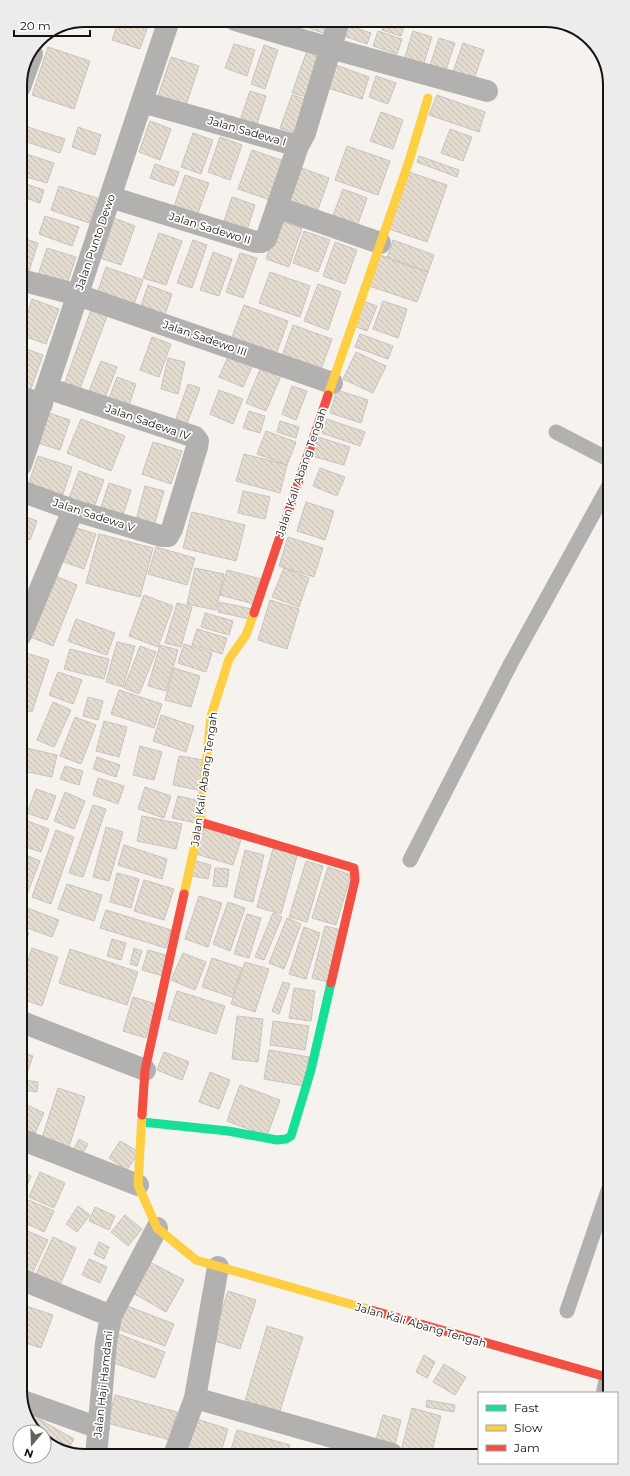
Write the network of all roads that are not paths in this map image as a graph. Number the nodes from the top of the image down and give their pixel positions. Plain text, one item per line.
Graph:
1 (167, 27) edge
2 (260, 27) edge
3 (337, 27) edge
4 (330, 48) junction
5 (487, 91) dead end
6 (428, 98) dead end
7 (142, 102) junction
8 (298, 146) junction
9 (110, 197) junction
10 (276, 210) junction
11 (380, 243) junction
12 (27, 282) edge
13 (78, 295) junction
14 (332, 383) junction
15 (44, 396) junction
16 (27, 397) edge
17 (556, 432) dead end
18 (27, 447) edge
19 (603, 456) edge
20 (27, 493) edge
21 (603, 496) edge
22 (73, 510) junction
23 (168, 536) joint
24 (27, 623) edge
25 (200, 822) junction
26 (410, 860) dead end
27 (27, 1024) edge
28 (145, 1070) junction
29 (142, 1122) junction
30 (27, 1142) edge
31 (138, 1185) junction
32 (603, 1208) edge
33 (157, 1228) junction
34 (218, 1267) junction
35 (27, 1282) edge
36 (567, 1311) dead end
37 (111, 1316) junction
38 (603, 1376) edge
39 (195, 1398) junction
40 (28, 1403) edge
41 (99, 1428) junction
42 (97, 1449) edge
43 (176, 1449) edge
44 (374, 1449) edge

1 - 7 street, Jalan Punto Dewo
2 - 4 street
3 - 4 street, Jalan Sadewa I
4 - 5 street
4 - 8 street, Jalan Sadewa I
6 - 11 street, Jalan Kali Abang Tengah
7 - 8 street, Jalan Sadewa I
7 - 9 street, Jalan Punto Dewo
8 - 10 street
9 - 10 street, Jalan Sadewo II
9 - 13 street, Jalan Punto Dewo
10 - 11 street
11 - 14 street, Jalan Kali Abang Tengah
12 - 13 street, Jalan Sadewo III
13 - 14 street, Jalan Sadewo III
13 - 15 street, Jalan Punto Dewo
14 - 25 street, Jalan Kali Abang Tengah
15 - 16 street
15 - 18 street, Jalan Punto Dewo
15 - 23 street, Jalan Sadewa IV
17 - 19 lane
20 - 22 street, Jalan Sadewa V
21 - 26 lane
22 - 23 street, Jalan Sadewa V
22 - 24 street
25 - 28 street, Jalan Kali Abang Tengah
25 - 29 street
27 - 28 street
28 - 29 street, Jalan Kali Abang Tengah
29 - 31 street, Jalan Kali Abang Tengah
30 - 31 street
31 - 33 street, Jalan Kali Abang Tengah
32 - 36 lane
33 - 34 street, Jalan Kali Abang Tengah
33 - 37 street, Jalan Haji Hamdani
34 - 38 street, Jalan Kali Abang Tengah
34 - 39 street
35 - 37 street
37 - 41 street, Jalan Haji Hamdani
39 - 43 street
39 - 44 street
40 - 41 street
41 - 42 street, Jalan Haji Hamdani

